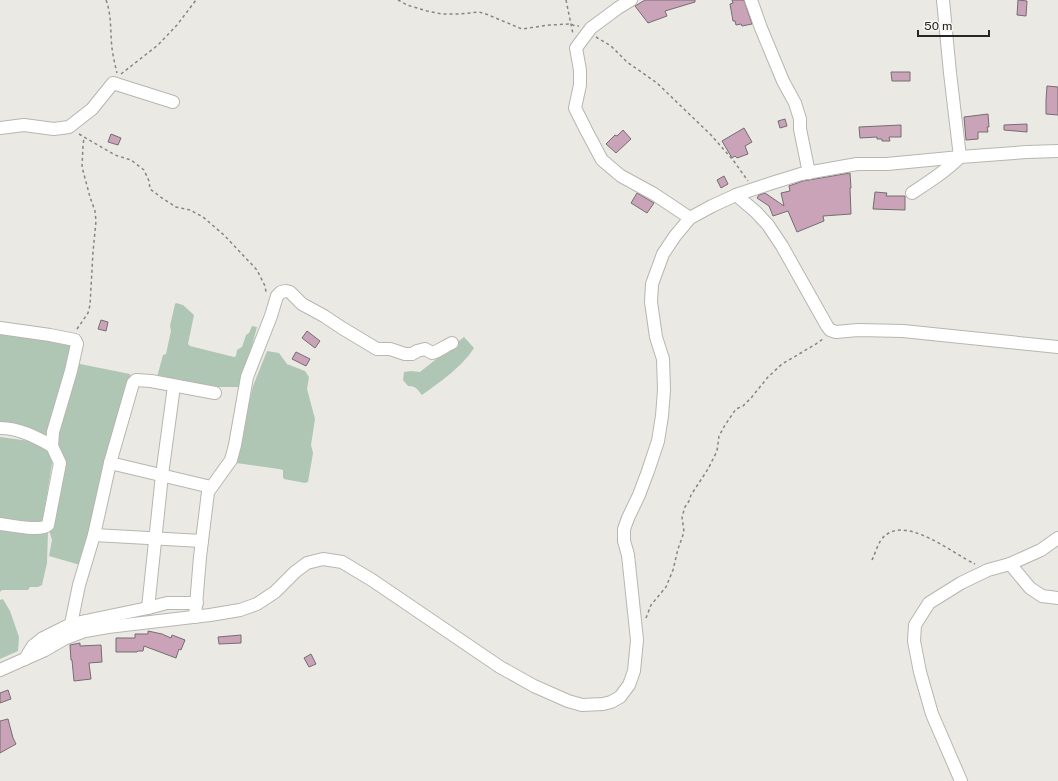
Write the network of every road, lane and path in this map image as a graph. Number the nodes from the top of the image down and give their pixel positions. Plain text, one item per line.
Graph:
1 (106, 0) edge
2 (196, 0) edge
3 (398, 0) edge
4 (566, 0) edge
5 (631, 0) edge
6 (751, 0) edge
7 (943, 0) edge
8 (571, 24) junction
9 (589, 31) junction
10 (576, 48) junction
11 (115, 80) junction
12 (173, 102) dead end
13 (69, 127) junction
14 (0, 128) edge
15 (84, 137) junction
16 (1058, 152) edge
17 (960, 157) junction
18 (808, 172) junction
19 (751, 190) junction
20 (912, 193) dead end
21 (736, 196) junction
22 (690, 218) junction
23 (266, 293) dead end
24 (0, 328) edge
25 (833, 331) junction
26 (74, 340) junction
27 (452, 343) dead end
28 (1058, 347) edge
29 (174, 386) junction
30 (215, 393) dead end
31 (0, 428) edge
32 (52, 446) junction
33 (110, 464) junction
34 (162, 475) junction
35 (211, 487) junction
36 (0, 524) edge
37 (94, 534) junction
38 (1058, 538) edge
39 (156, 539) junction
40 (202, 541) junction
41 (872, 560) dead end
42 (1010, 564) junction
43 (988, 570) junction
44 (1058, 598) edge
45 (197, 603) junction
46 (148, 608) junction
47 (196, 617) junction
48 (71, 624) junction
49 (636, 635) junction
50 (25, 659) junction
51 (0, 670) edge
52 (961, 781) edge

1 - 11 path
2 - 11 path
3 - 8 path
4 - 8 path
5 - 9 street
6 - 18 street
7 - 17 street
8 - 9 path
8 - 10 path
9 - 10 street
9 - 19 path
10 - 22 street
11 - 12 street
11 - 13 street
13 - 14 street
13 - 15 path
15 - 23 path
15 - 26 path
16 - 17 street
17 - 18 street
17 - 20 street
18 - 19 street
19 - 21 street
21 - 22 street
21 - 25 street
22 - 49 street
24 - 26 street
25 - 28 street
25 - 49 path
26 - 32 street
27 - 35 street
29 - 30 street
29 - 33 street
29 - 34 street
31 - 32 street
32 - 36 street
33 - 34 street
33 - 37 street
34 - 35 street
34 - 39 street
35 - 40 street
37 - 39 street
37 - 48 street
38 - 42 street
39 - 40 street
39 - 46 street
40 - 45 street
41 - 43 path
42 - 43 street
42 - 44 street
43 - 52 street
45 - 46 street
45 - 47 street
46 - 48 street
47 - 49 street
47 - 50 street
48 - 50 street
50 - 51 street

